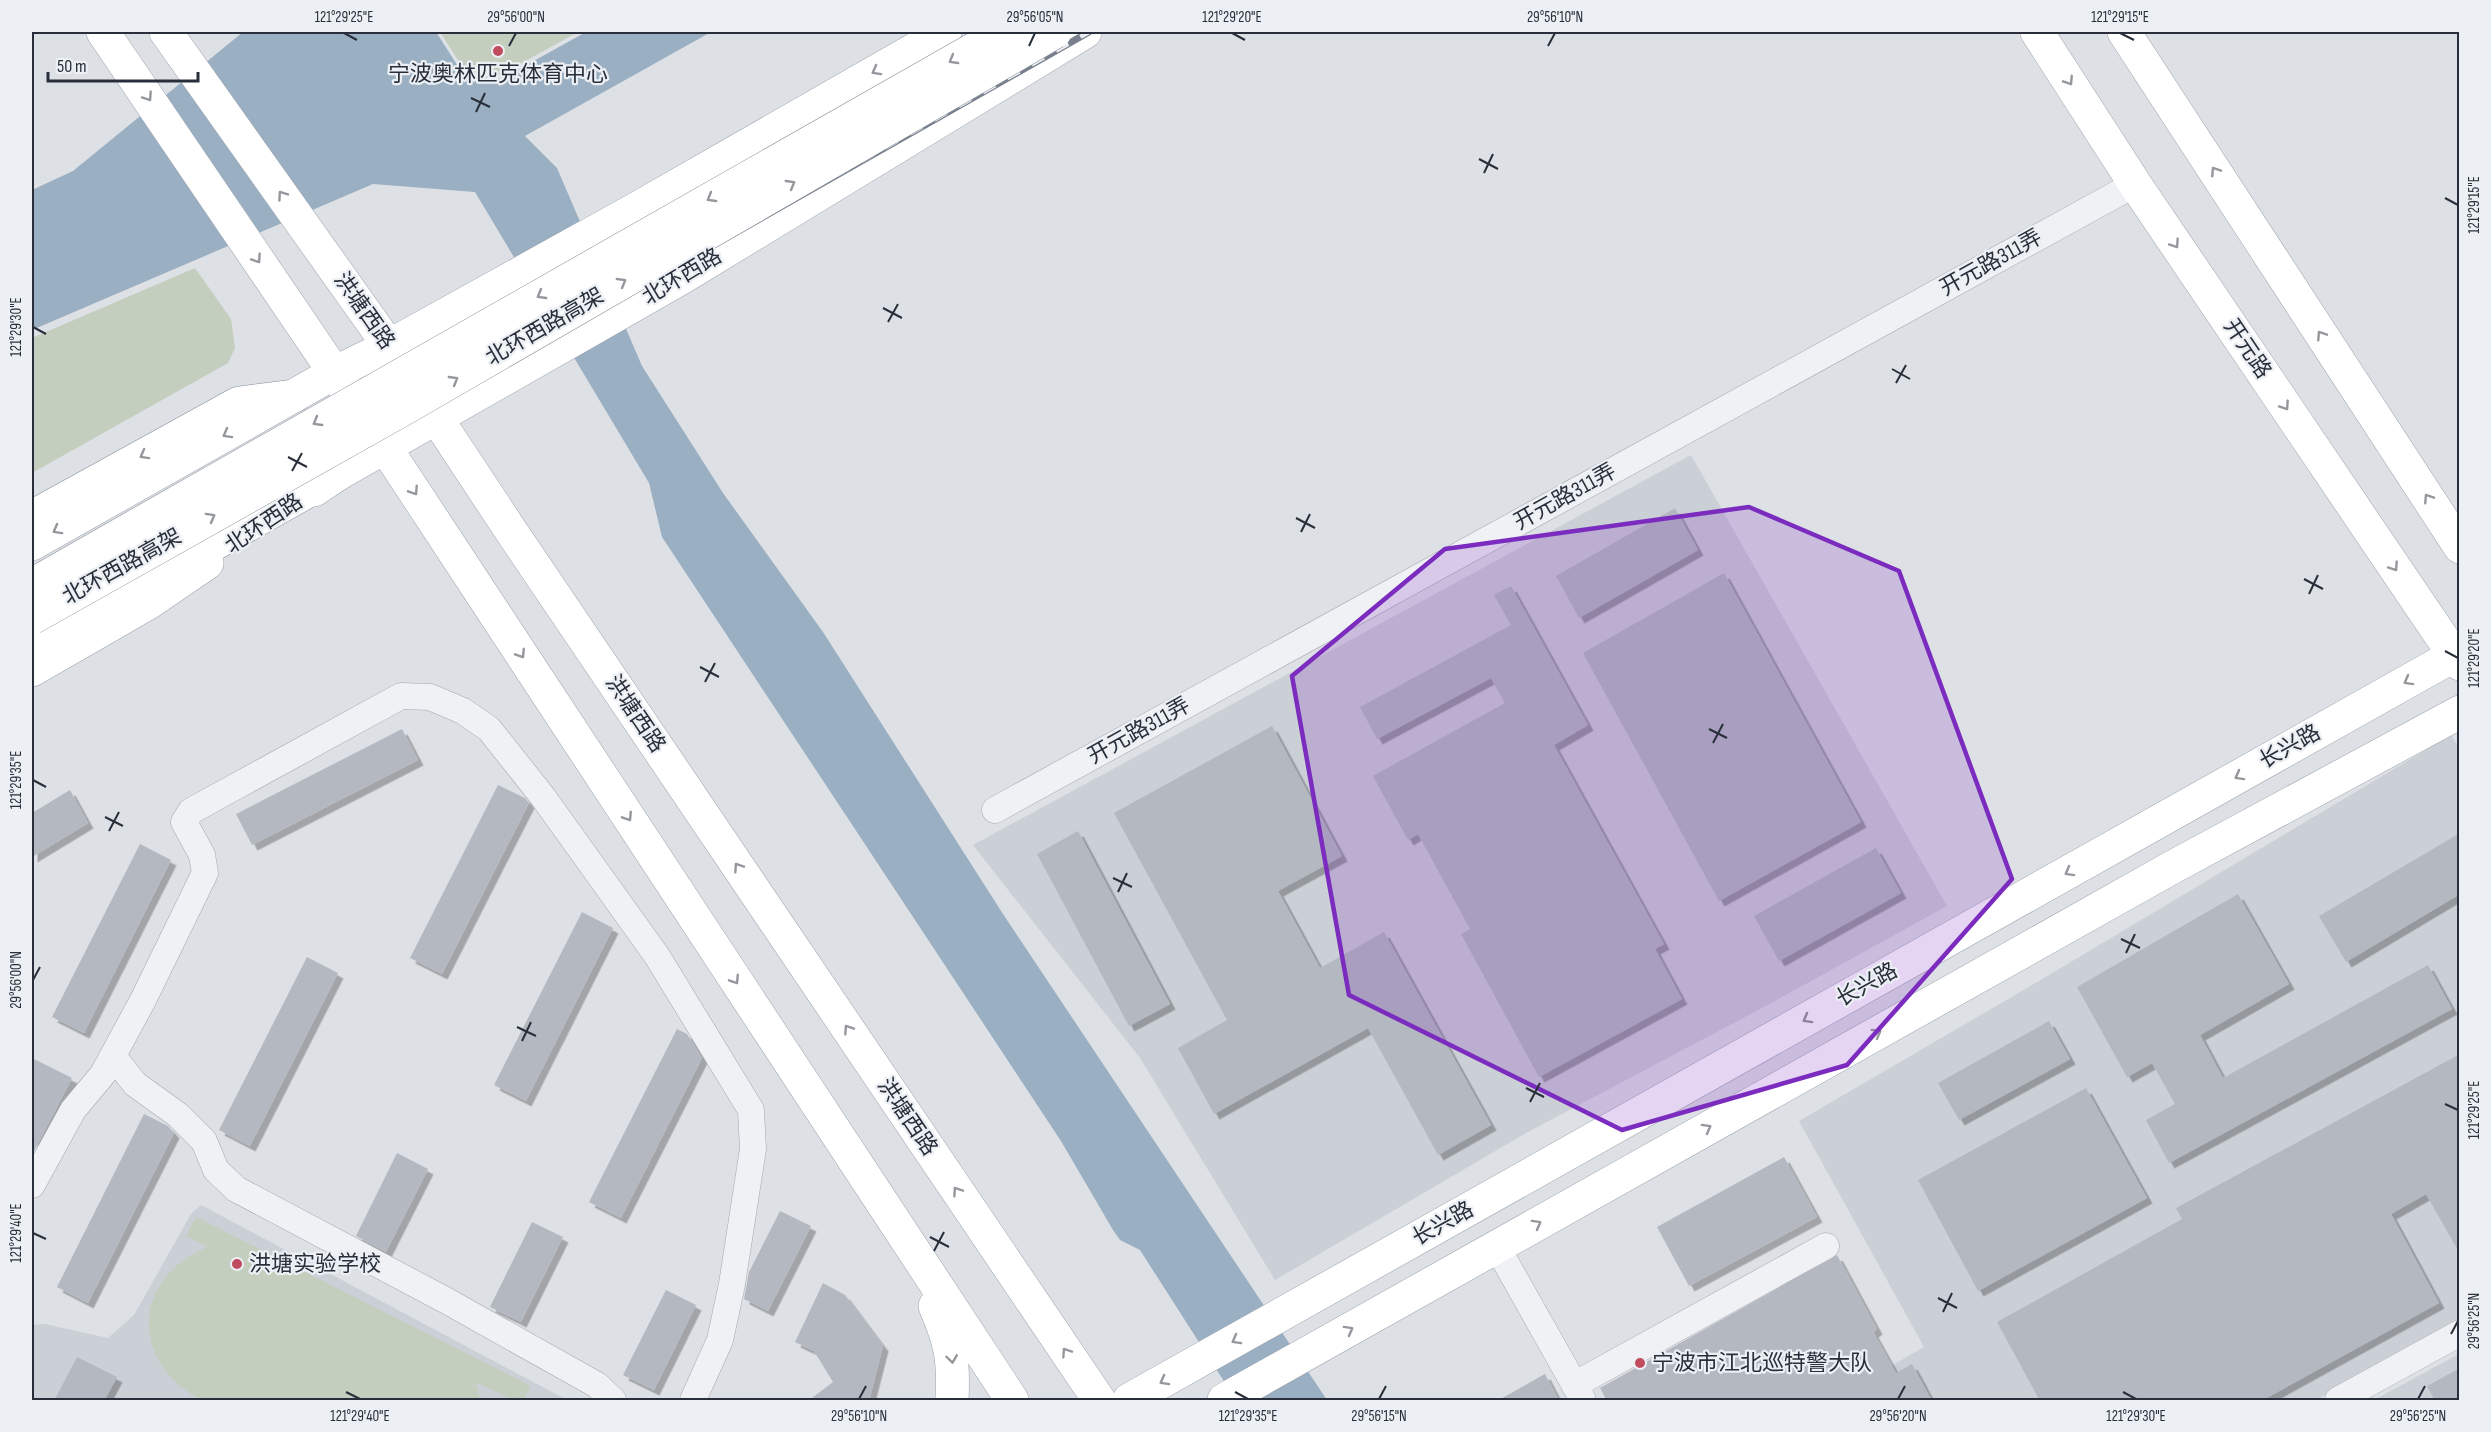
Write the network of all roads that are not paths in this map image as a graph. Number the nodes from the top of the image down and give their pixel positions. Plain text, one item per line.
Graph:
1 (103, 32) edge
2 (166, 32) edge
3 (945, 32) edge
4 (1004, 32) edge
5 (1055, 32) edge
6 (1085, 32) edge
7 (2037, 32) edge
8 (2124, 32) edge
9 (2135, 184) junction
10 (389, 346) junction
11 (334, 373) junction
12 (294, 396) junction
13 (436, 418) junction
14 (385, 447) junction
15 (338, 474) junction
16 (32, 517) edge
17 (32, 544) edge
18 (2460, 547) edge
19 (32, 585) edge
20 (38, 634) edge
21 (2458, 657) edge
22 (32, 670) edge
23 (2460, 712) edge
24 (995, 810) dead end
25 (112, 1056) junction
26 (32, 1185) edge
27 (910, 1246) junction
28 (1826, 1246) dead end
29 (1497, 1247) junction
30 (2460, 1333) edge
31 (1579, 1393) edge
32 (613, 1401) edge
33 (693, 1401) edge
34 (952, 1401) edge
35 (1012, 1401) edge
36 (1099, 1401) edge
37 (1129, 1401) edge
38 (1224, 1401) edge
39 (2338, 1401) edge

1 -> 11 main road
10 -> 2 main road, 洪塘西路
3 -> 10 main road
4 -> 19 main road, 北环西路高架, bridge
20 -> 5 main road, 北环西路高架, bridge
6 - 13 main road, 北环西路
7 -> 9 main road, 开元路
18 -> 8 main road
9 -> 21 main road, 开元路
9 - 24 street, 开元路311弄
10 - 11 main road
10 - 13 main road, 洪塘西路
11 - 12 main road
11 - 14 main road
12 -> 16 main road
12 -> 17 main road
13 - 14 main road, 北环西路
36 -> 13 main road, 洪塘西路
14 - 15 main road, 北环西路
14 -> 27 main road
15 - 20 main road
15 - 22 main road, 北环西路
21 -> 37 main road, 长兴路
29 -> 23 main road, 长兴路
25 - 26 street
25 - 32 street
25 - 33 street
27 -> 34 main road
27 - 35 main road
28 - 31 street
29 - 31 street
38 -> 29 main road, 长兴路
30 - 39 street

